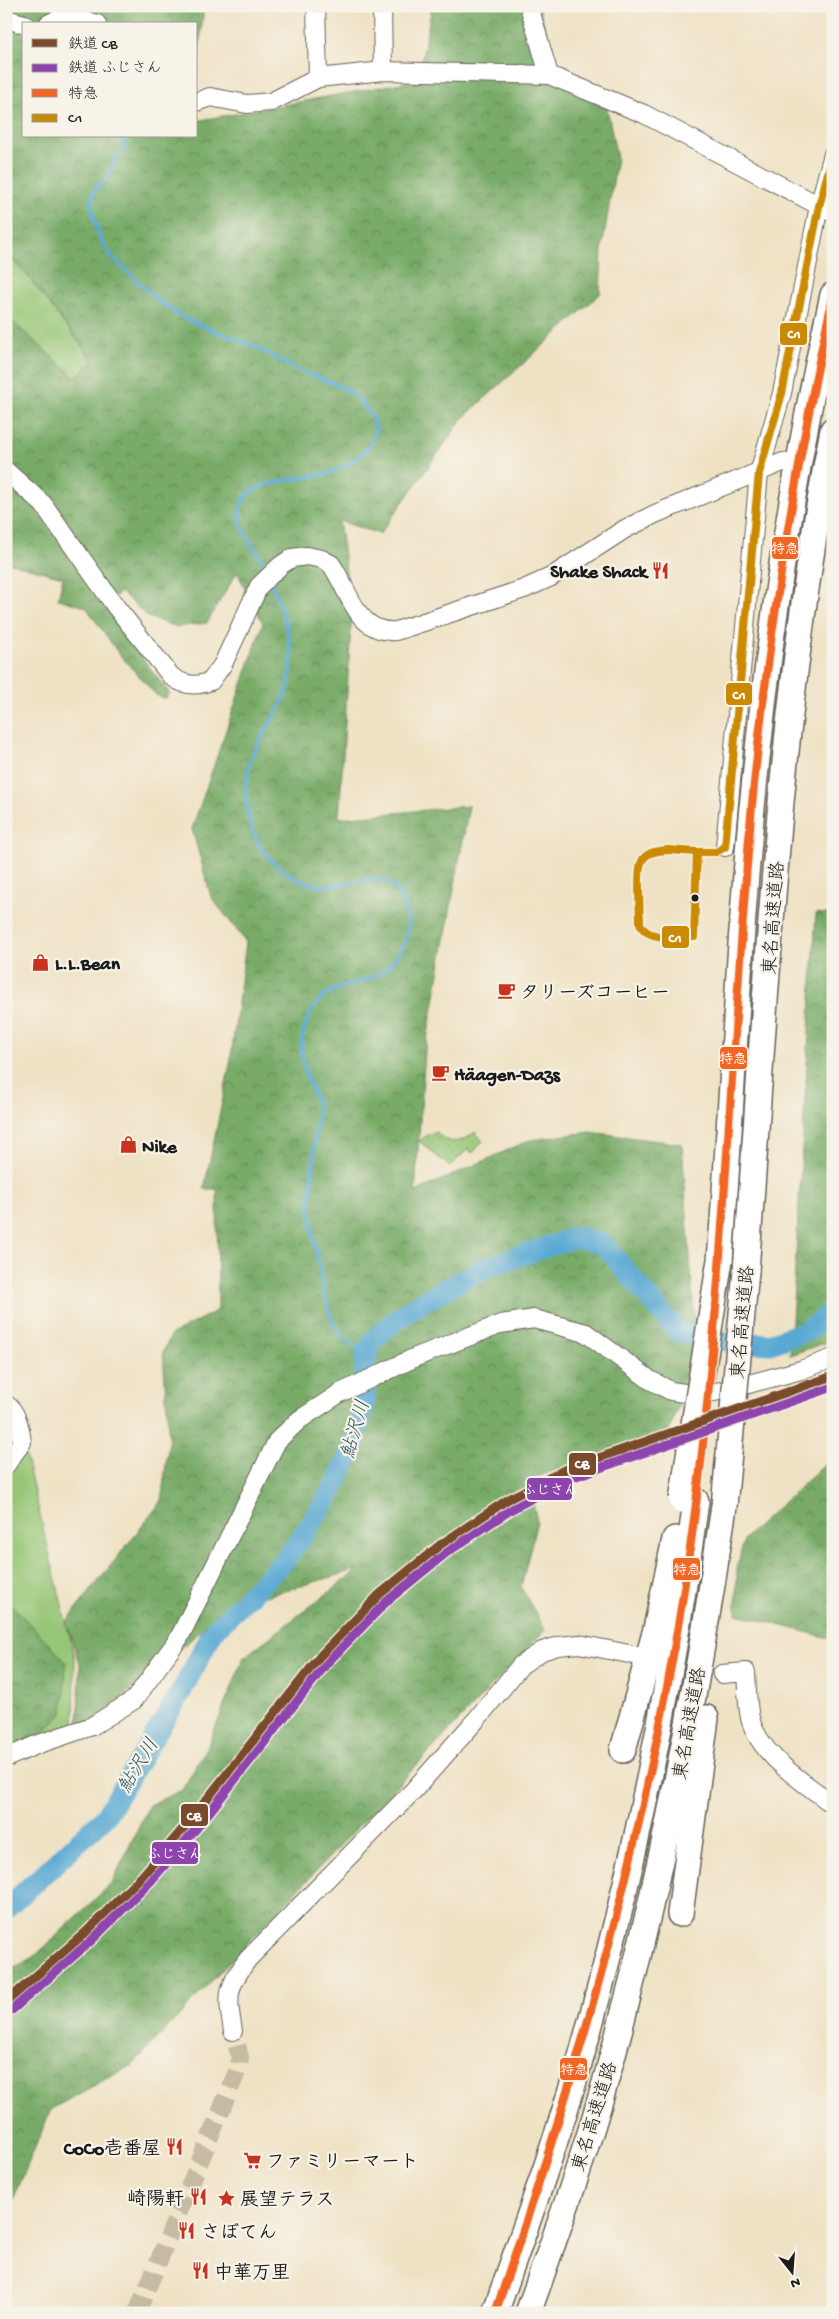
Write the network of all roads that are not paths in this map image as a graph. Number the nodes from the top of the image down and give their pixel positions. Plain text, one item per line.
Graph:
1 (316, 6) edge
2 (382, 6) edge
3 (529, 6) edge
4 (6, 19) edge
5 (52, 22) edge
6 (90, 22) edge
7 (22, 23) edge
8 (383, 71) junction
9 (549, 75) junction
10 (318, 78) junction
11 (198, 101) edge
12 (833, 154) edge
13 (826, 210) edge
14 (833, 295) edge
15 (833, 430) edge
16 (783, 462) dead end
17 (6, 471) edge
18 (759, 473) junction
19 (725, 847) dead end
20 (833, 1358) edge
21 (6, 1404) edge
22 (6, 1465) edge
23 (689, 1500) junction
24 (718, 1548) junction
25 (634, 1655) dead end
26 (722, 1674) dead end
27 (624, 1750) dead end
28 (6, 1758) edge
29 (833, 1805) edge
30 (680, 1914) dead end
31 (233, 2031) tunnel mouth
32 (495, 2313) edge
33 (528, 2313) edge

1 - 10 street
2 - 8 street
3 - 9 street
4 - 7 street
5 - 6 street
8 - 9 street
8 - 10 street
9 - 13 street
10 - 11 street
12 - 13 street
13 - 18 street
14 - 23 highway, 東名高速道路, bridge
15 - 24 highway, 東名高速道路, bridge
16 - 18 street
17 - 18 street
18 - 19 street
20 - 28 street
21 - 22 street
23 - 27 highway
23 - 32 highway, 東名高速道路
24 - 30 highway
24 - 33 highway, 東名高速道路
25 - 31 street
26 - 29 street

